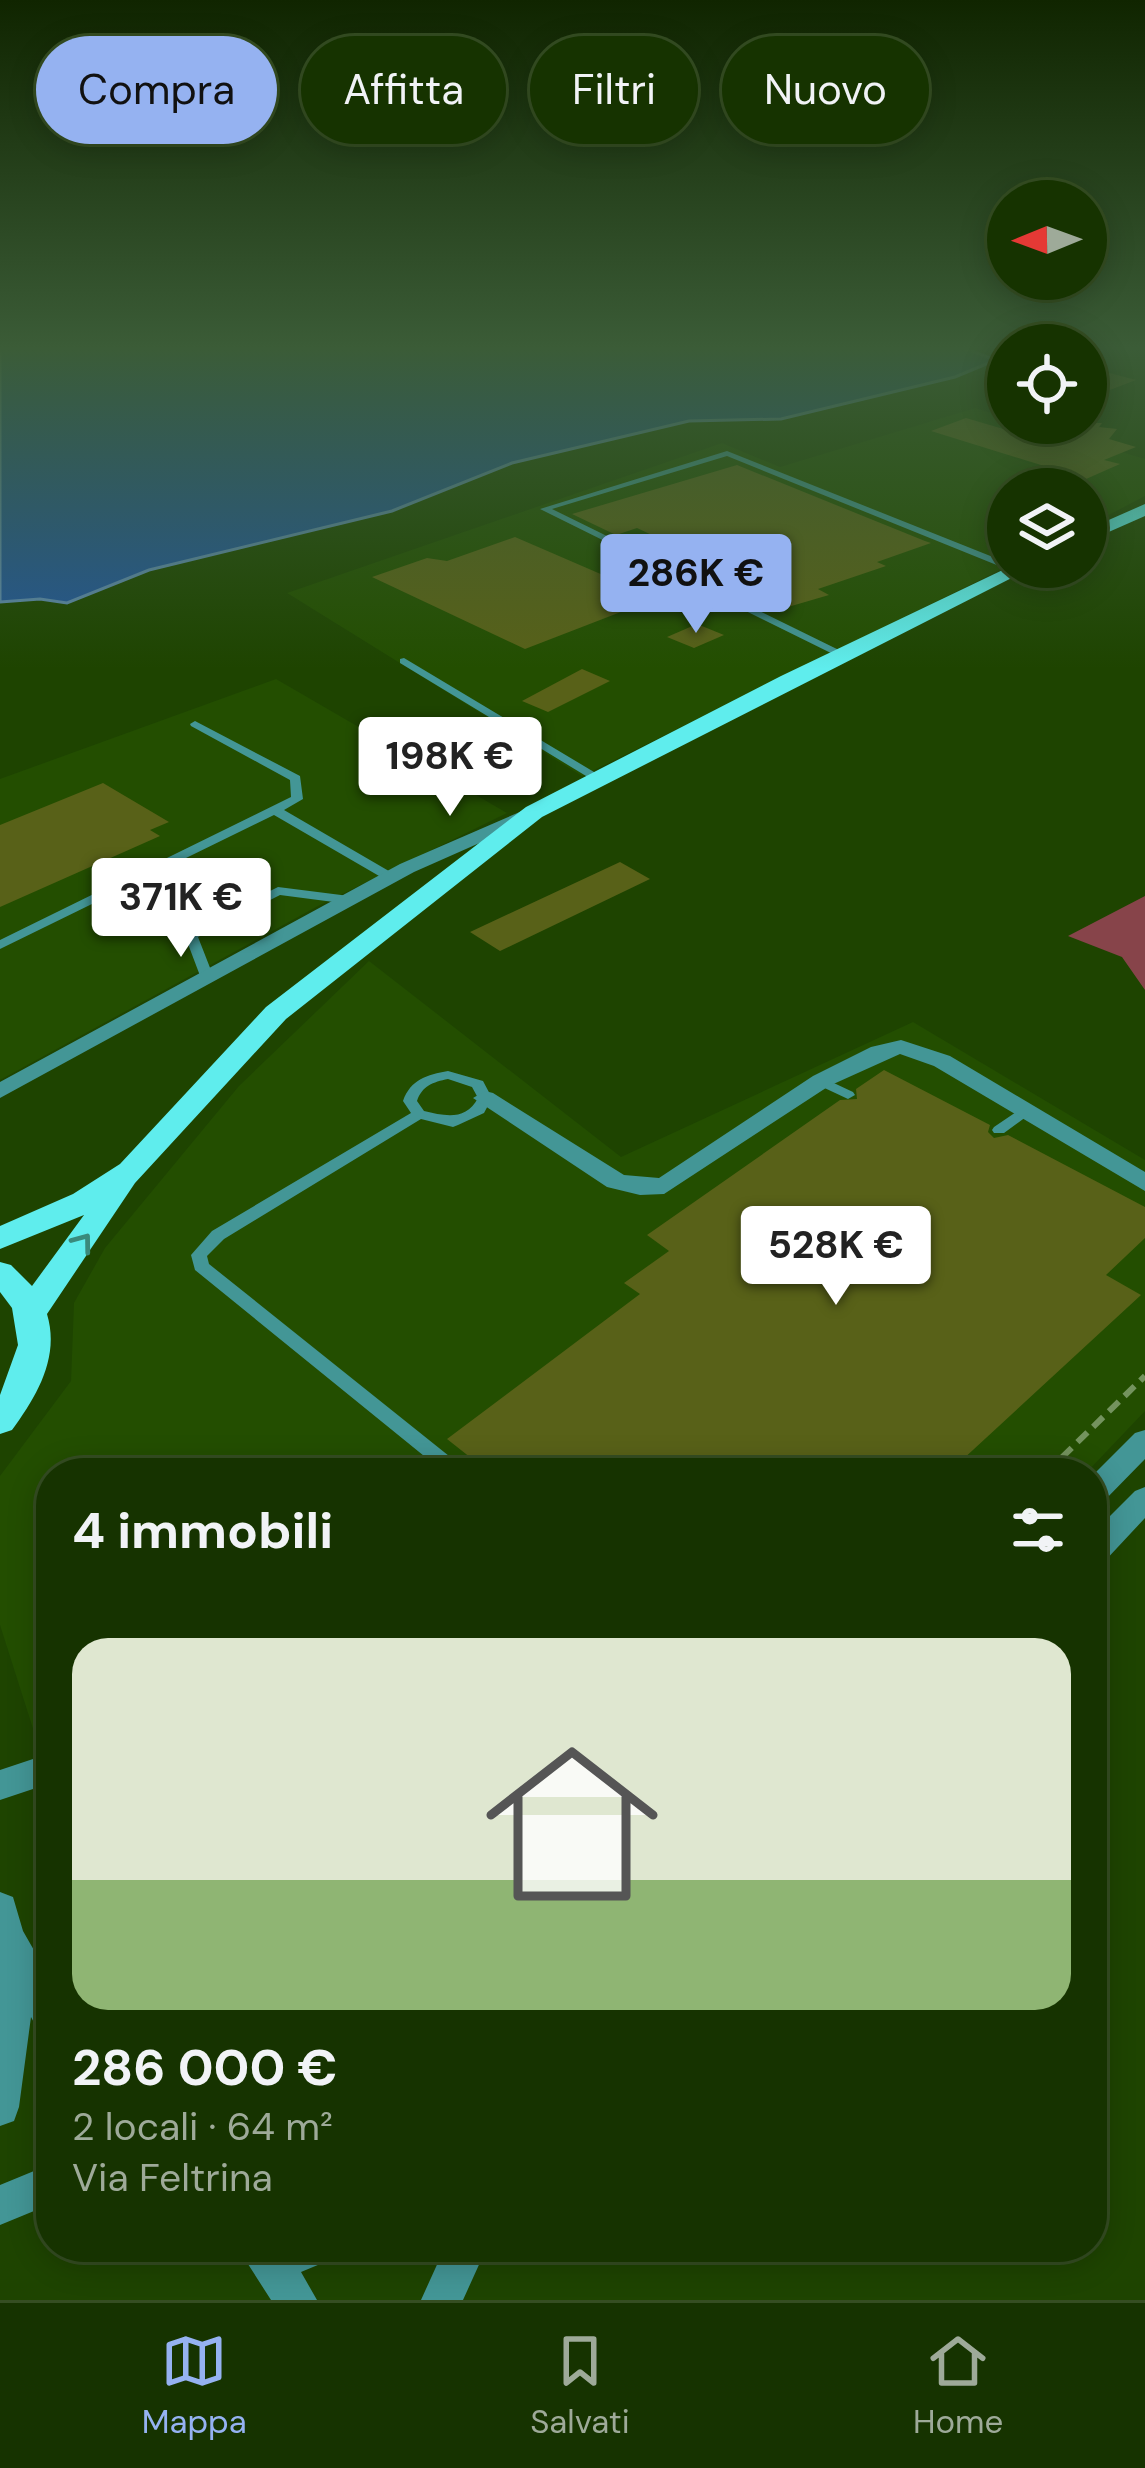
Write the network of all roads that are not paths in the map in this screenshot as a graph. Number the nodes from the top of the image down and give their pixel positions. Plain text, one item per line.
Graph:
1 (723, 454) edge
2 (730, 454) edge
3 (1145, 508) edge
4 (1107, 527) edge
5 (987, 557) edge
6 (987, 585) edge
7 (841, 655) junction
8 (404, 661) dead end
9 (195, 724) dead end
10 (596, 777) junction
11 (275, 810) junction
12 (534, 812) junction
13 (390, 877) junction
14 (349, 900) junction
15 (0, 945) edge
16 (207, 978) junction
17 (820, 1081) junction
18 (0, 1091) edge
19 (848, 1095) dead end
20 (485, 1098) junction
21 (1025, 1111) junction
22 (419, 1114) junction
23 (999, 1130) dead end
24 (131, 1171) junction
25 (1145, 1183) edge
26 (0, 1238) edge
27 (0, 1274) edge
28 (32, 1310) junction
29 (0, 1421) edge
30 (1145, 1442) edge
31 (439, 1458) edge
32 (1107, 1480) edge
33 (1145, 1499) edge
34 (1107, 1538) edge
35 (36, 1773) edge
36 (0, 1785) edge
37 (3, 1921) edge
38 (36, 1987) edge
39 (0, 2108) edge
40 (36, 2190) edge
41 (0, 2206) edge
42 (283, 2262) edge
43 (459, 2262) edge
44 (296, 2300) edge
45 (442, 2300) edge

1 - 7 lane
2 - 5 lane
3 - 4 main road
6 - 7 main road
7 - 10 main road
8 - 10 lane
9 - 11 lane
10 - 12 main road
11 - 13 lane
11 - 15 lane
12 - 13 street
12 - 24 main road
13 - 14 street
14 - 16 street
14 - 16 lane
16 - 18 street
17 - 19 lane
17 - 20 street
17 - 21 street
20 - 22 lane
20 - 22 lane
21 - 23 lane
21 - 25 street
22 - 31 lane
24 - 26 main road
28 -> 24 main road
27 - 28 main road
28 - 29 main road
30 - 32 street
33 - 34 street
35 - 36 street
37 - 38 street
37 - 39 street
40 - 41 street
42 - 44 street
43 - 45 street

